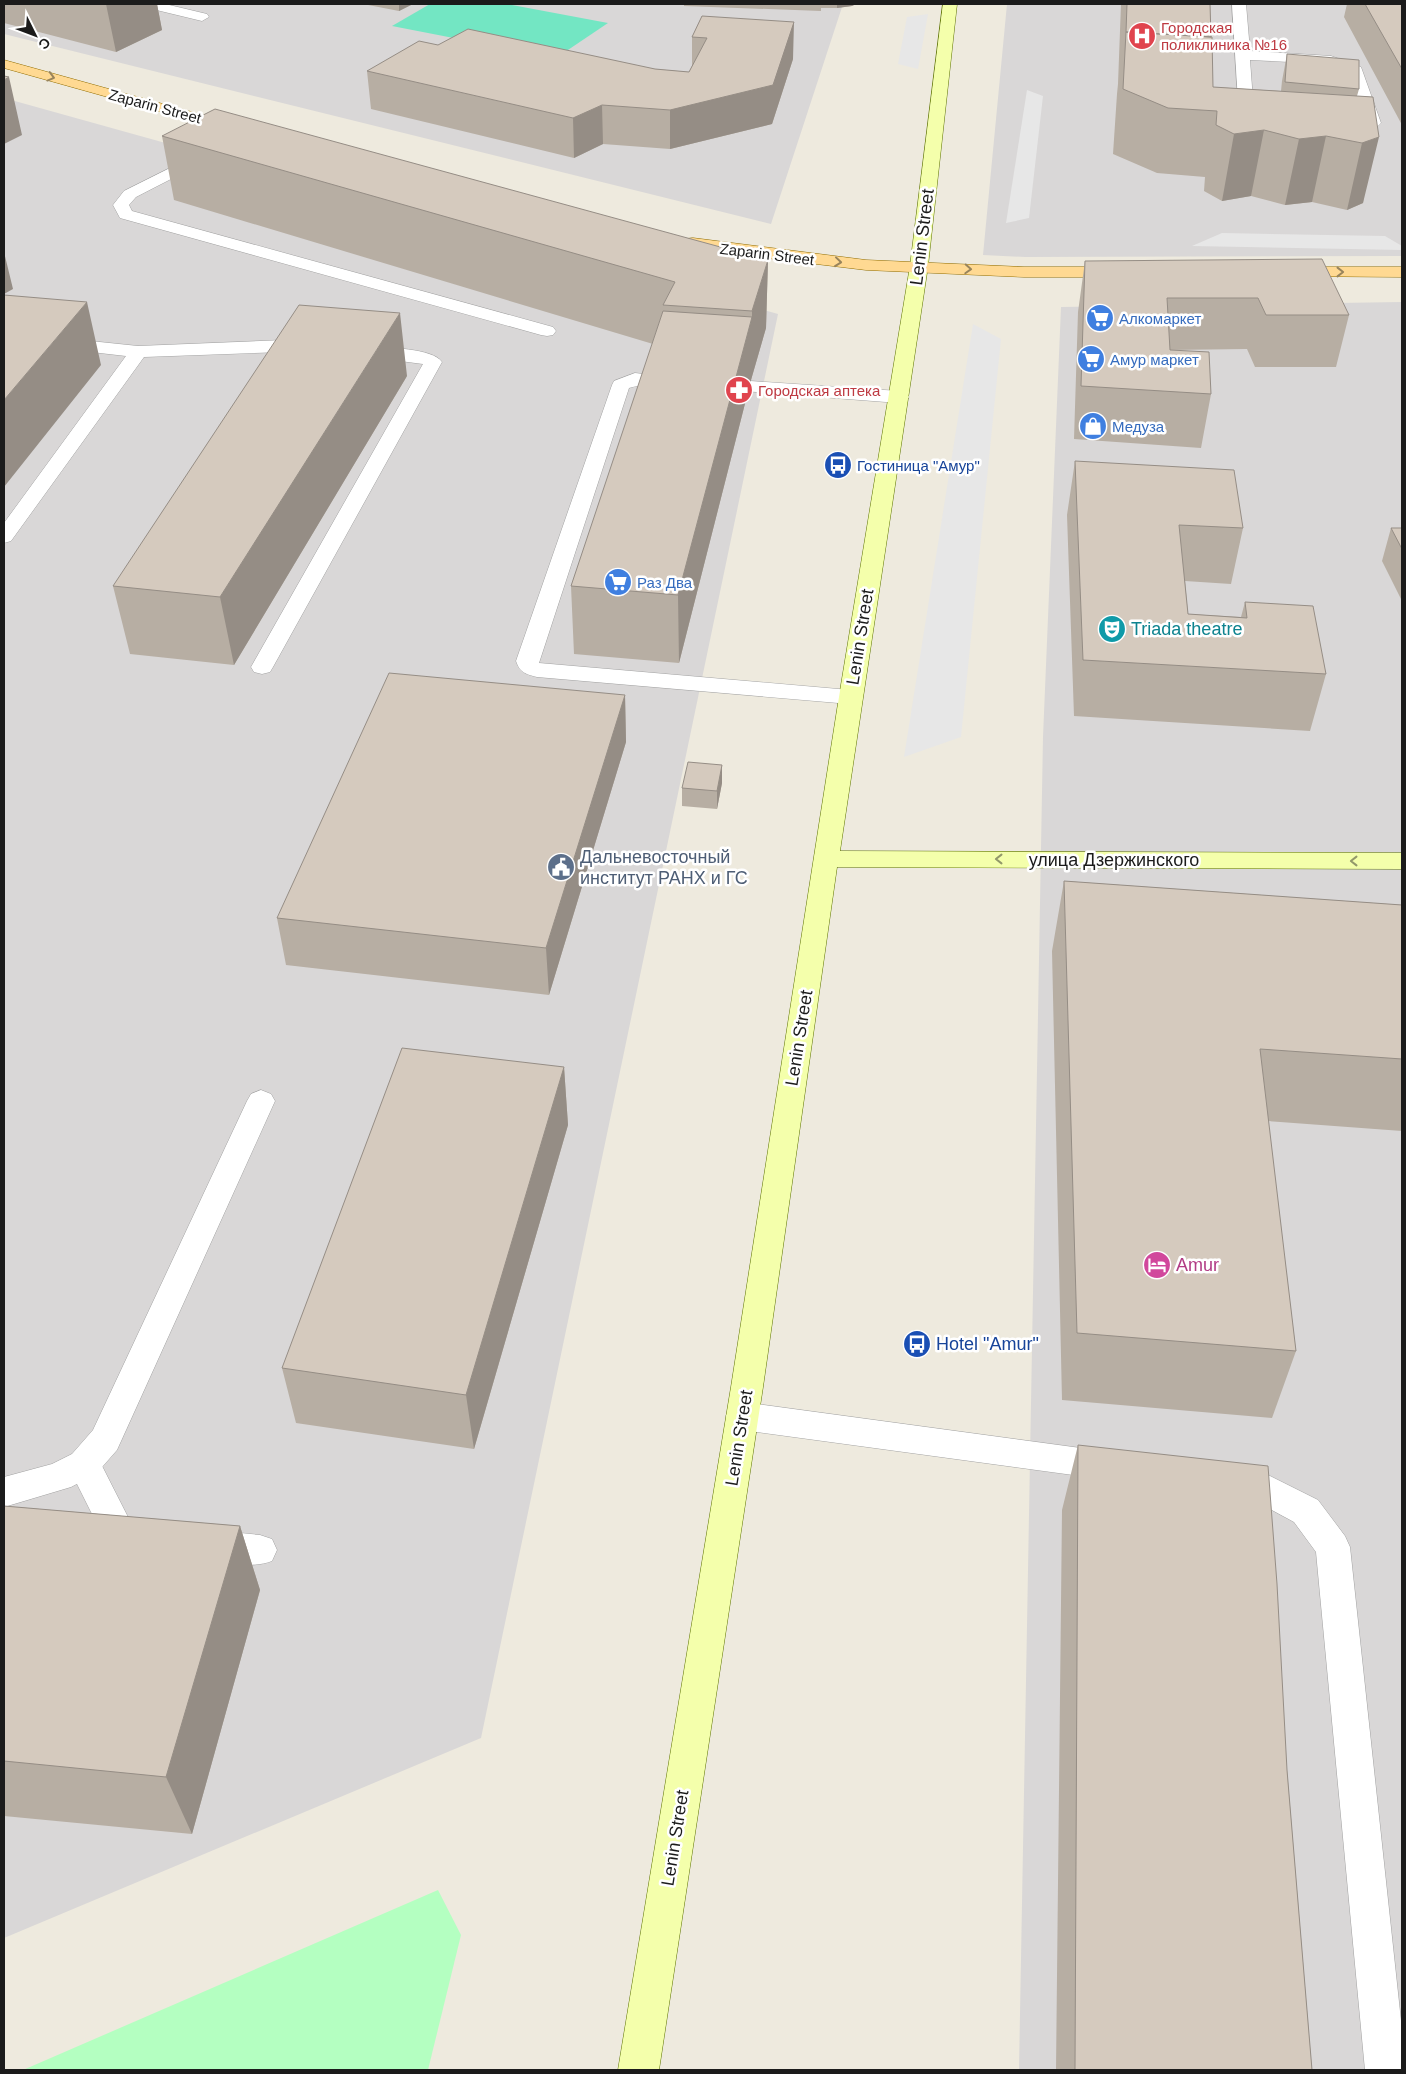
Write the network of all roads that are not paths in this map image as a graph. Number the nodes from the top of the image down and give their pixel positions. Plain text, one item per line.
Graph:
1 (149, 4) edge
2 (950, 4) edge
3 (1240, 4) edge
4 (202, 17) dead end
5 (1243, 55) junction
6 (4, 64) edge
7 (1271, 124) edge
8 (1346, 126) edge
9 (250, 132) joint
10 (680, 239) edge
11 (919, 266) junction
12 (1134, 272) edge
13 (1273, 272) edge
14 (1402, 272) edge
15 (547, 331) dead end
16 (4, 337) edge
17 (138, 352) junction
18 (662, 381) edge
19 (750, 387) edge
20 (899, 397) junction
21 (4, 538) edge
22 (262, 667) dead end
23 (850, 697) junction
24 (826, 859) junction
25 (1402, 861) edge
26 (261, 1101) dead end
27 (742, 1416) junction
28 (84, 1464) junction
29 (1142, 1470) edge
30 (1200, 1478) edge
31 (4, 1492) edge
32 (260, 1550) dead end
33 (638, 2070) edge
34 (1386, 2070) edge

1 - 4 street
2 - 11 main road, Lenin Street
3 - 5 street
5 - 7 street
5 - 8 street
6 -> 9 main road, Zaparin Street
9 - 15 street
10 -> 11 main road, Zaparin Street
11 -> 12 main road, Zaparin Street
11 - 20 main road, Lenin Street
13 -> 14 main road
16 - 17 street
17 - 21 street
17 - 22 street
18 - 23 street
19 - 20 street
20 - 23 main road, Lenin Street
23 - 24 main road, Lenin Street
25 -> 24 main road, улица Дзержинского
24 - 27 main road, Lenin Street
26 - 28 street
27 - 29 street
27 - 33 main road, Lenin Street
28 - 31 street
28 - 32 street
30 - 34 street

